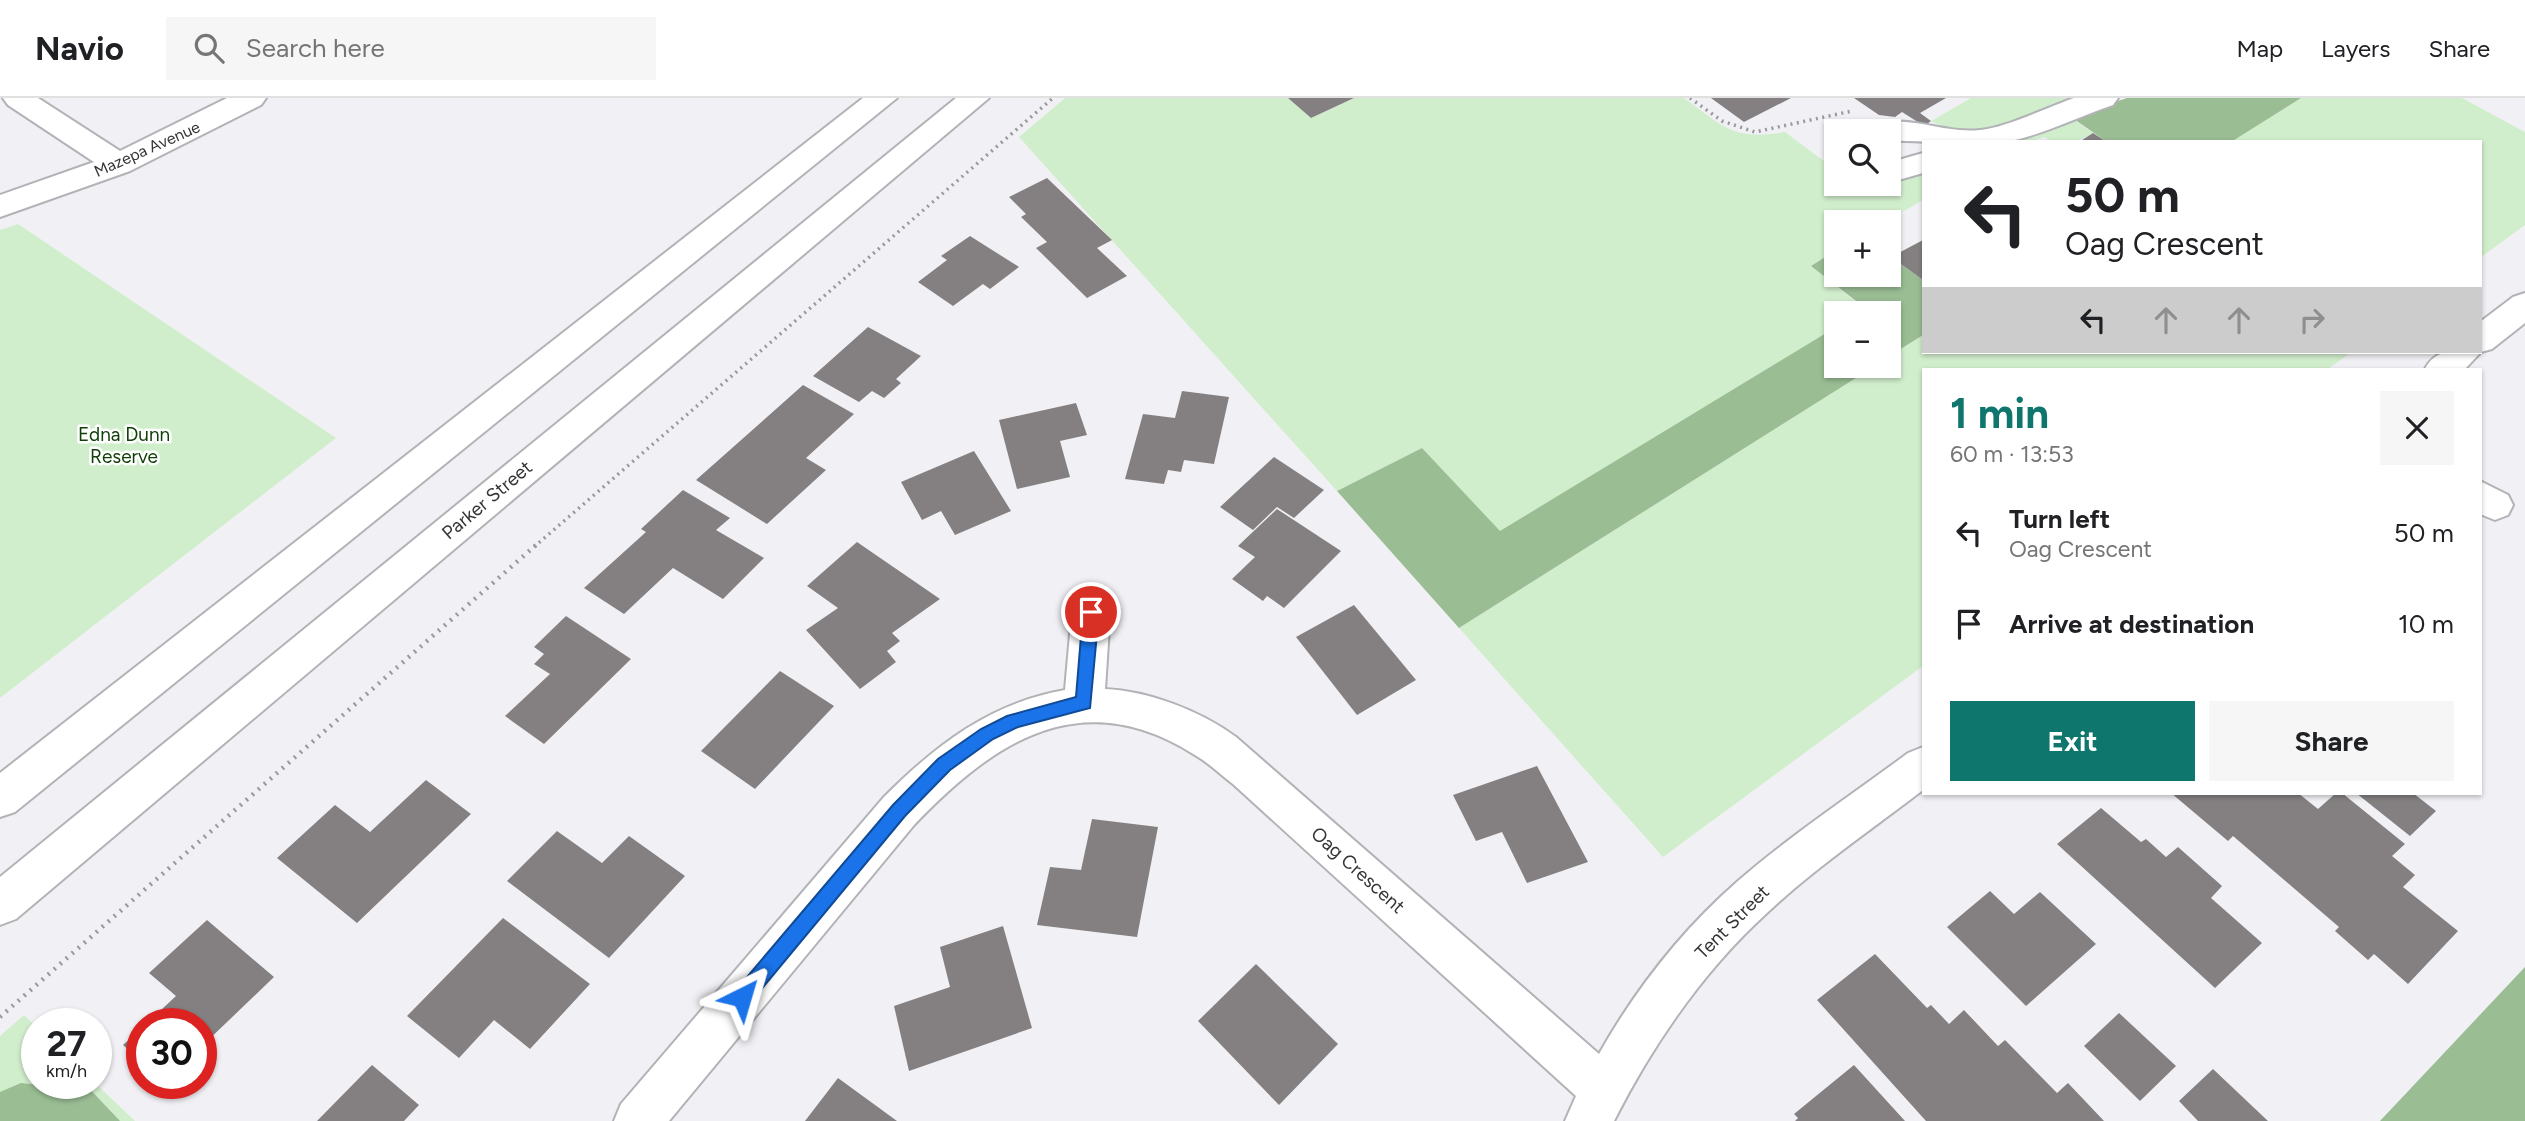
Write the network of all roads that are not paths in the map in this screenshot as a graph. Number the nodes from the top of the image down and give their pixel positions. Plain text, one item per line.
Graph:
1 (18, 98) edge
2 (251, 98) edge
3 (882, 98) edge
4 (974, 98) edge
5 (2103, 98) edge
6 (1901, 130) edge
7 (1948, 140) edge
8 (1985, 140) edge
9 (1922, 163) edge
10 (119, 164) junction
11 (1901, 169) edge
12 (0, 206) edge
13 (2525, 305) edge
14 (2482, 338) edge
15 (2461, 354) edge
16 (2443, 368) edge
17 (1091, 612) dead end
18 (1084, 703) junction
19 (1922, 767) edge
20 (0, 798) edge
21 (0, 904) edge
22 (1596, 1106) edge
23 (638, 1121) edge

1 - 10 main road
2 - 10 main road, Mazepa Avenue
3 - 20 main road
4 - 21 main road, Parker Street
5 - 8 main road
6 - 7 main road
9 - 11 main road
10 - 12 main road, Mazepa Avenue
13 - 14 main road
15 - 16 main road
17 - 18 main road
18 - 22 main road, Oag Crescent
18 - 23 main road, Oag Crescent
19 - 22 main road, Tent Street

